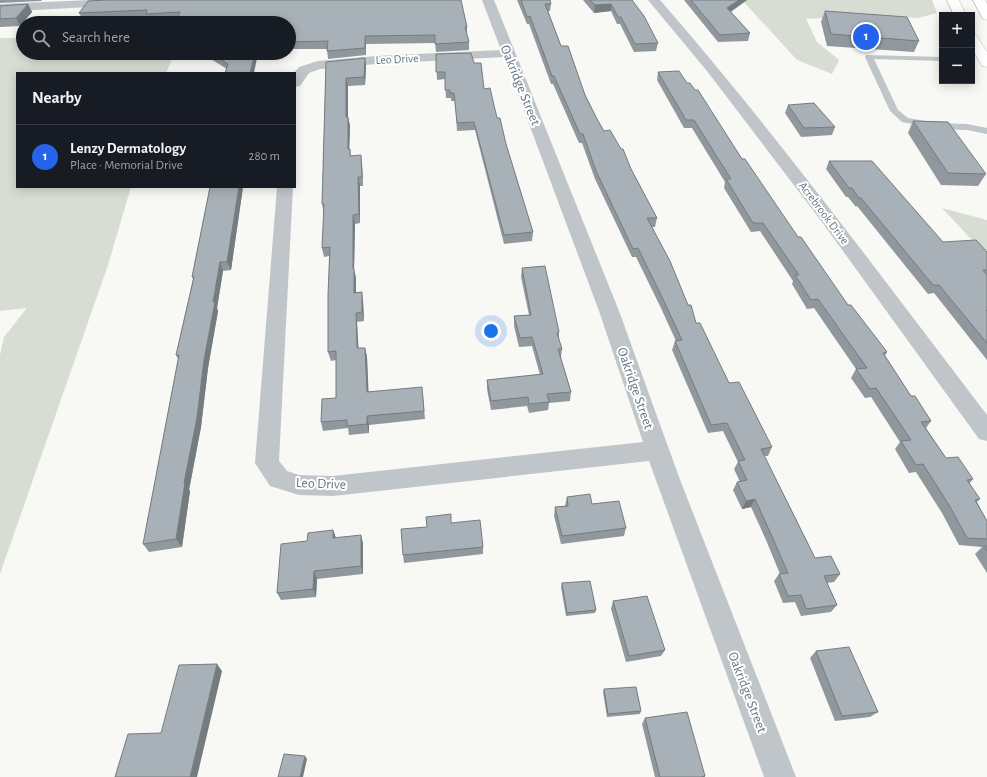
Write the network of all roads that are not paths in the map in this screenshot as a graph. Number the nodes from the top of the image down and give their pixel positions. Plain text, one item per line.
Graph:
1 (161, 0) edge
2 (488, 0) edge
3 (654, 0) edge
4 (953, 0) edge
5 (979, 0) edge
6 (0, 8) edge
7 (959, 12) edge
8 (987, 16) edge
9 (975, 43) edge
10 (508, 53) junction
11 (939, 59) edge
12 (987, 63) edge
13 (296, 79) edge
14 (987, 131) edge
15 (285, 188) edge
16 (987, 432) edge
17 (658, 450) junction
18 (780, 777) edge

1 - 6 street
2 - 10 street, Oakridge Street
3 - 16 street, Acrebrook Drive
4 - 7 main road
5 - 8 main road
9 - 12 main road
10 - 13 street, Leo Drive
10 - 17 street, Oakridge Street
11 - 14 lane
15 - 17 street, Leo Drive
17 - 18 street, Oakridge Street

